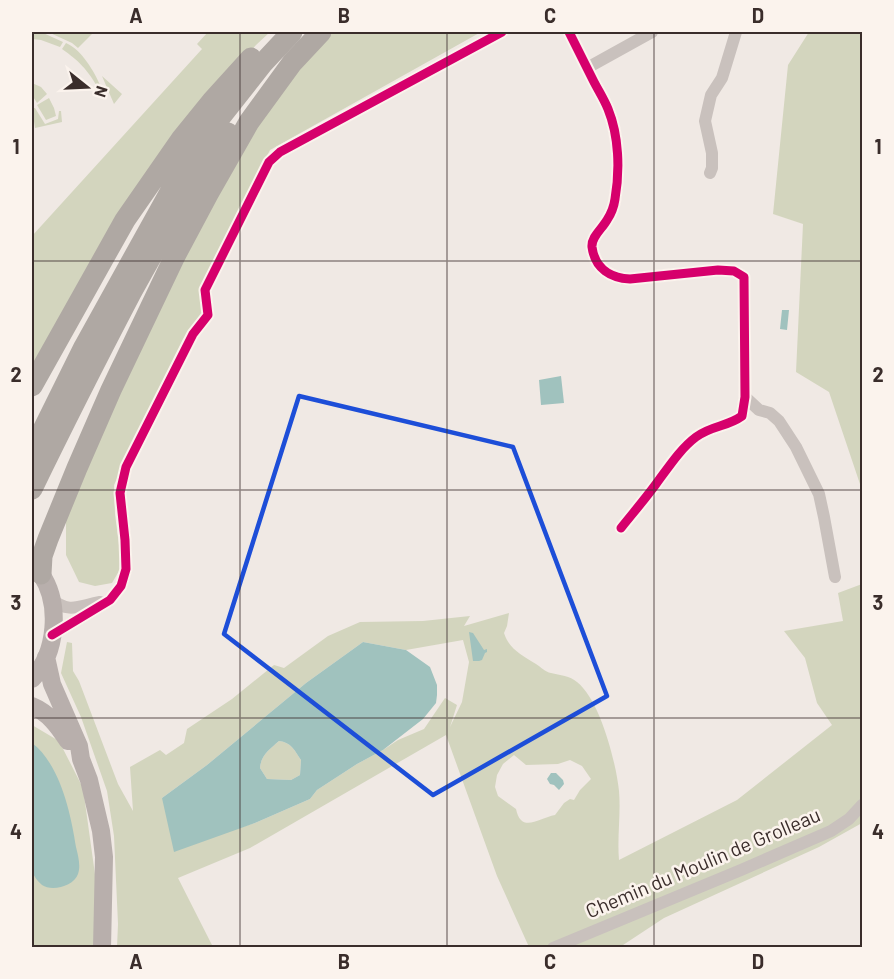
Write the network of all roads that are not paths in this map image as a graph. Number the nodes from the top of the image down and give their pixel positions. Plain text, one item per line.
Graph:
1 (277, 32) edge
2 (292, 32) edge
3 (311, 32) edge
4 (321, 32) edge
5 (502, 32) edge
6 (569, 32) edge
7 (652, 32) edge
8 (736, 32) edge
9 (587, 68) junction
10 (710, 173) dead end
11 (32, 386) edge
12 (745, 397) junction
13 (32, 452) edge
14 (32, 489) edge
15 (621, 528) dead end
16 (36, 568) edge
17 (835, 577) dead end
18 (51, 599) junction
19 (110, 600) junction
20 (52, 635) junction
21 (46, 657) junction
22 (32, 679) edge
23 (32, 706) edge
24 (81, 759) junction
25 (862, 805) edge
26 (102, 948) edge
27 (553, 948) edge

1 - 11 highway
2 - 13 highway
3 - 14 highway
4 - 16 highway
5 - 19 street
6 - 9 street
7 - 9 street
8 - 10 street
9 - 12 street
12 - 15 street
12 - 17 street
16 - 18 main road
18 - 19 street
18 - 20 main road
19 - 20 street
20 - 21 main road
21 - 22 main road
21 - 24 main road
23 - 24 main road
24 - 26 main road
25 - 27 street, Chemin du Moulin de Grolleau

